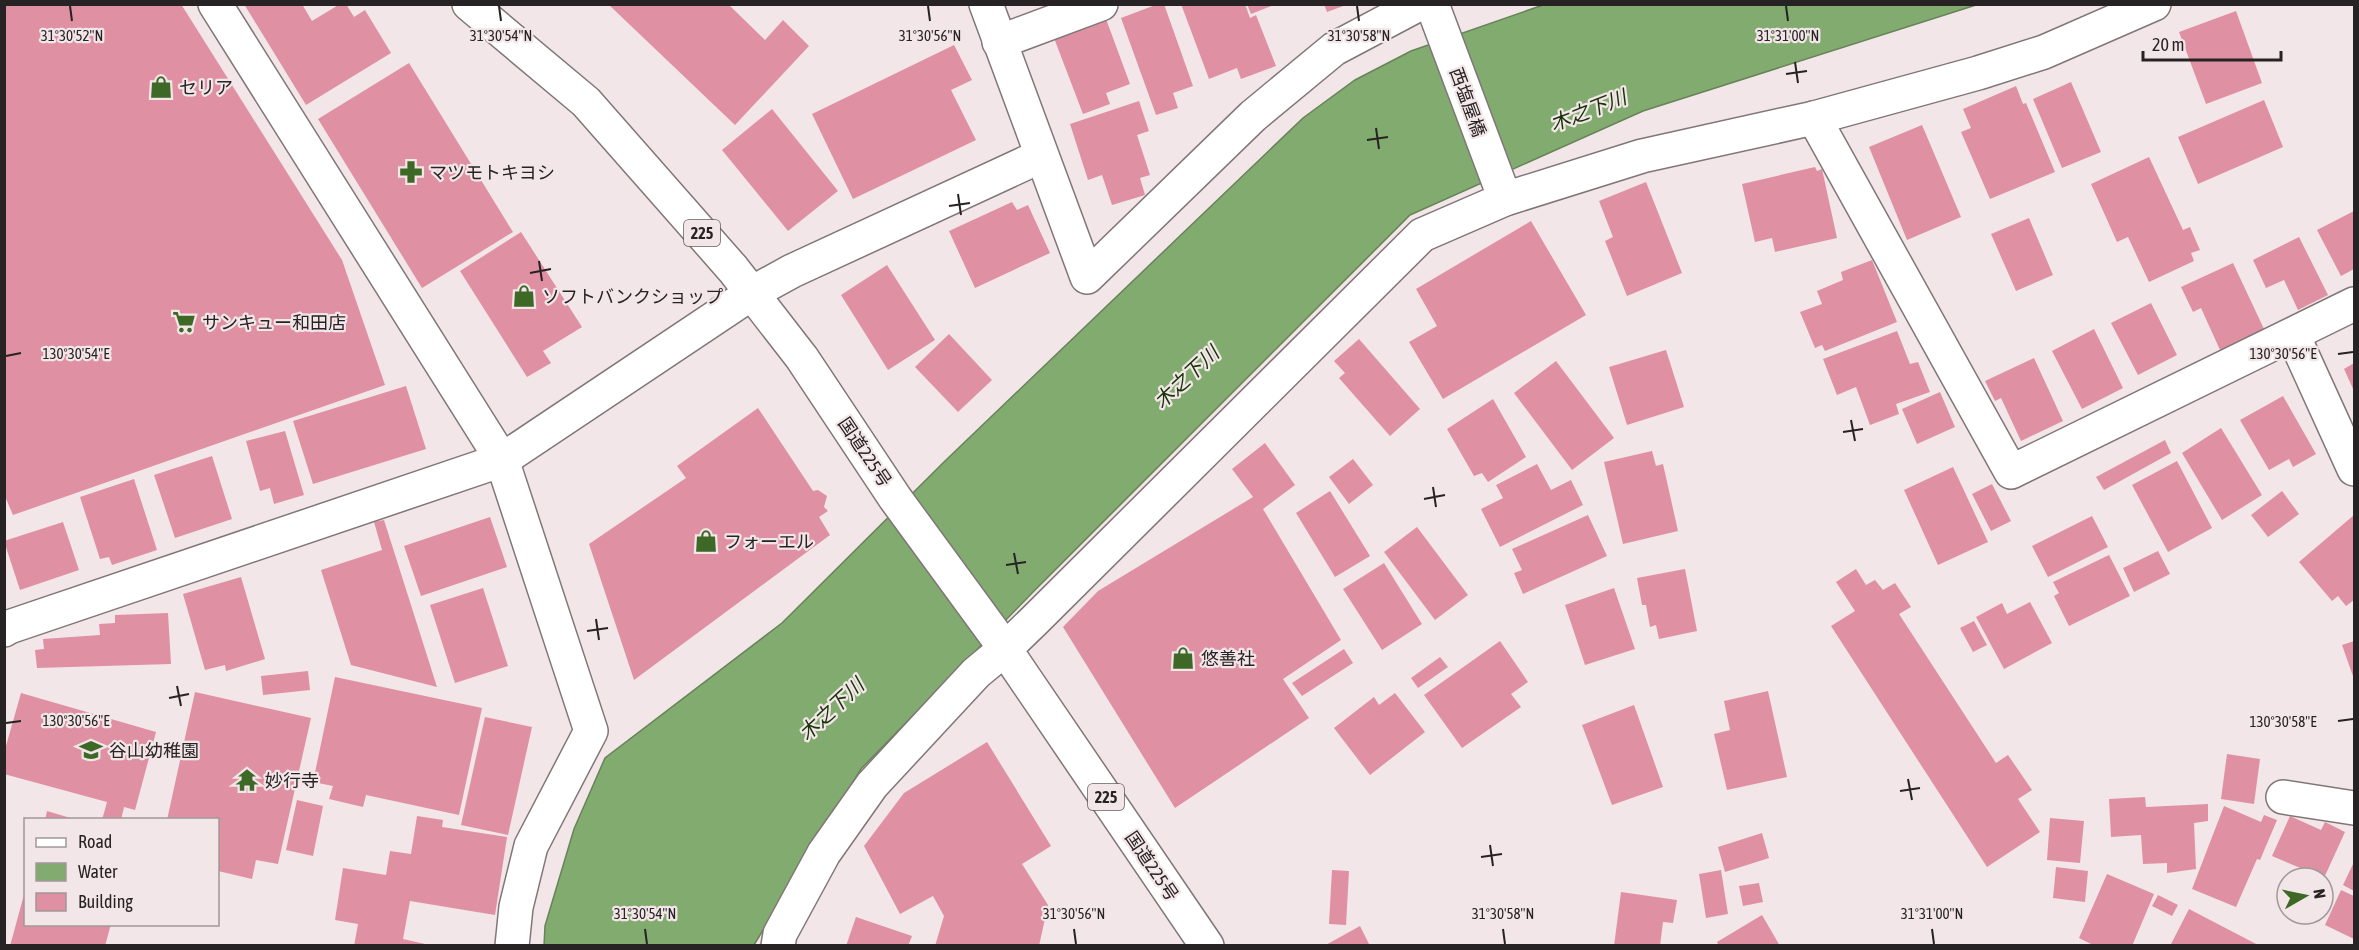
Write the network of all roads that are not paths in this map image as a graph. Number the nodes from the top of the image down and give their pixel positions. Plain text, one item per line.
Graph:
1 (215, 4) edge
2 (469, 4) edge
3 (986, 4) edge
4 (1101, 4) edge
5 (1419, 4) edge
6 (1432, 4) edge
7 (2154, 4) edge
8 (999, 42) junction
9 (1814, 118) junction
10 (1041, 156) junction
11 (1505, 199) junction
12 (752, 292) junction
13 (2355, 304) edge
14 (2293, 335) junction
15 (502, 460) junction
16 (2355, 469) edge
17 (6, 624) edge
18 (1001, 643) junction
19 (2283, 797) dead end
20 (2355, 808) edge
21 (512, 945) edge
22 (778, 945) edge
23 (1207, 945) edge

1 - 15 main road
2 - 12 main road, 国道225号 / 225
3 - 8 main road
4 - 8 main road
5 - 10 main road
6 - 11 main road, 西塩屋橋
7 - 9 main road
8 - 10 main road
9 - 11 main road
9 - 14 main road
10 - 12 main road
11 - 18 main road
12 - 15 main road
12 - 18 main road, 国道225号 / 225
13 - 14 main road
14 - 16 main road
15 - 17 main road
15 - 21 main road
18 - 22 main road
18 - 23 main road, 国道225号 / 225
19 - 20 main road

